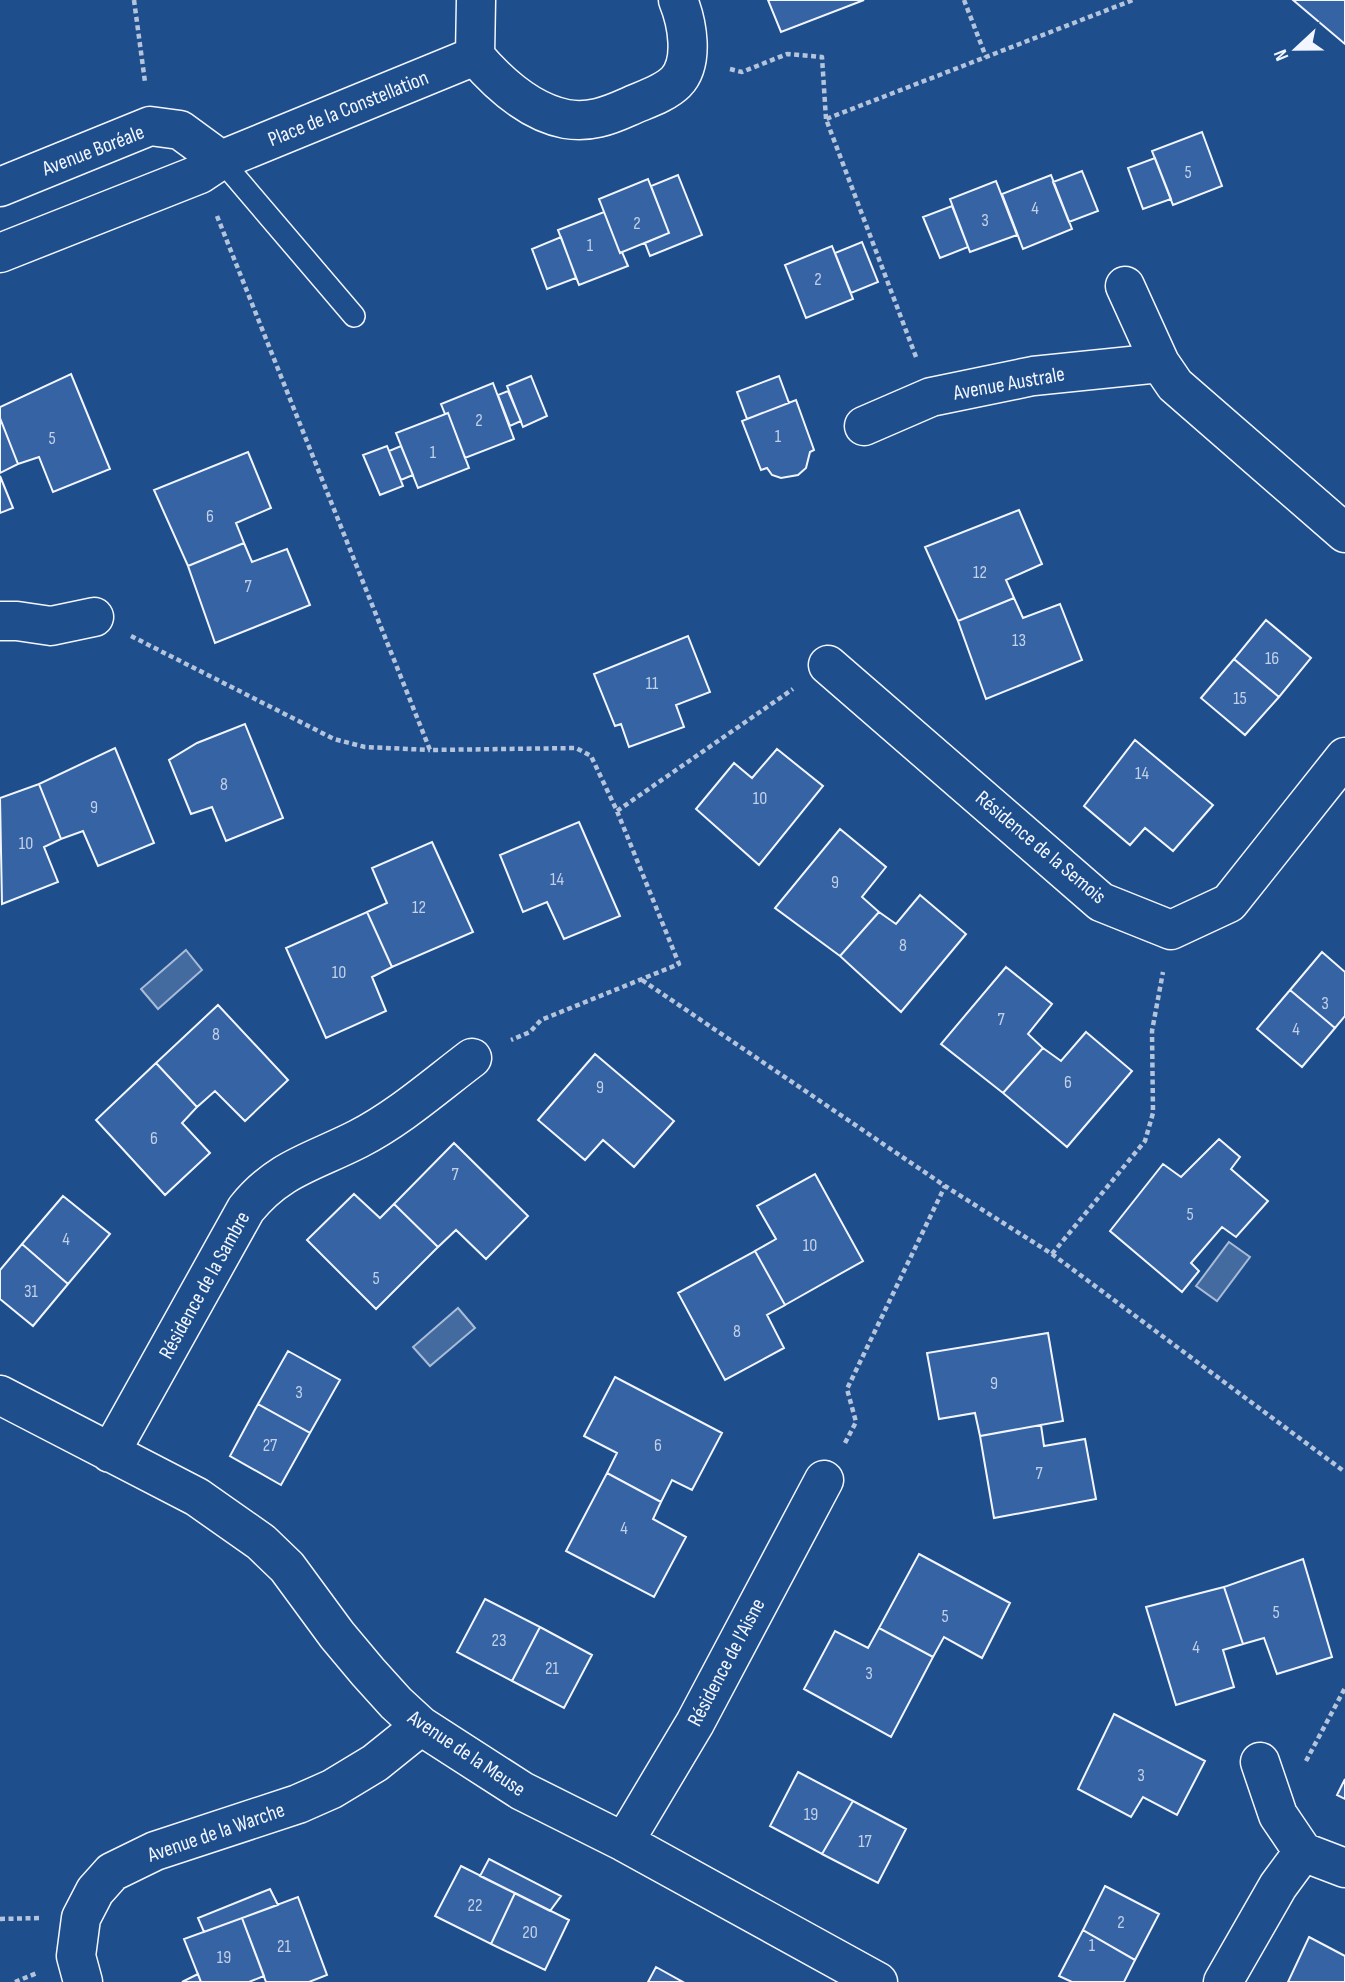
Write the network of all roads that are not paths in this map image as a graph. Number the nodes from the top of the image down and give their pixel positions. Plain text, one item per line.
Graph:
1 (476, 0) edge
2 (678, 0) edge
3 (475, 56) junction
4 (211, 167) junction
5 (0, 187) edge
6 (0, 253) edge
7 (1125, 286) dead end
8 (354, 316) dead end
9 (1160, 363) junction
10 (864, 426) dead end
11 (1345, 533) edge
12 (94, 617) road end
13 (0, 621) edge
14 (828, 665) road end
15 (1345, 757) edge
16 (472, 1058) road end
17 (0, 1395) edge
18 (110, 1453) junction
19 (824, 1480) road end
20 (421, 1726) junction
21 (1260, 1762) dead end
22 (624, 1842) junction
23 (1303, 1852) junction
24 (1345, 1868) edge
25 (83, 1982) edge
26 (878, 1982) edge
27 (1223, 1982) edge

1 - 3 street
2 - 3 street
3 - 4 street, Place de la Constellation
4 - 5 street, Avenue Boréale
4 - 6 street
4 - 8 lane, Avenue Boréale
7 - 9 street
9 - 10 street, Avenue Australe
9 - 11 street
12 - 13 street
14 - 15 street, Résidence de la Semois
16 - 18 street, Résidence de la Sambre
17 - 18 street, Avenue de la Meuse
18 - 20 street, Avenue de la Meuse
19 - 22 street, Résidence de l'Aisne
20 - 22 street, Avenue de la Meuse
20 - 25 street, Avenue de la Warche
21 - 23 street
22 - 26 street, Avenue de la Meuse
23 - 24 street
23 - 27 street

